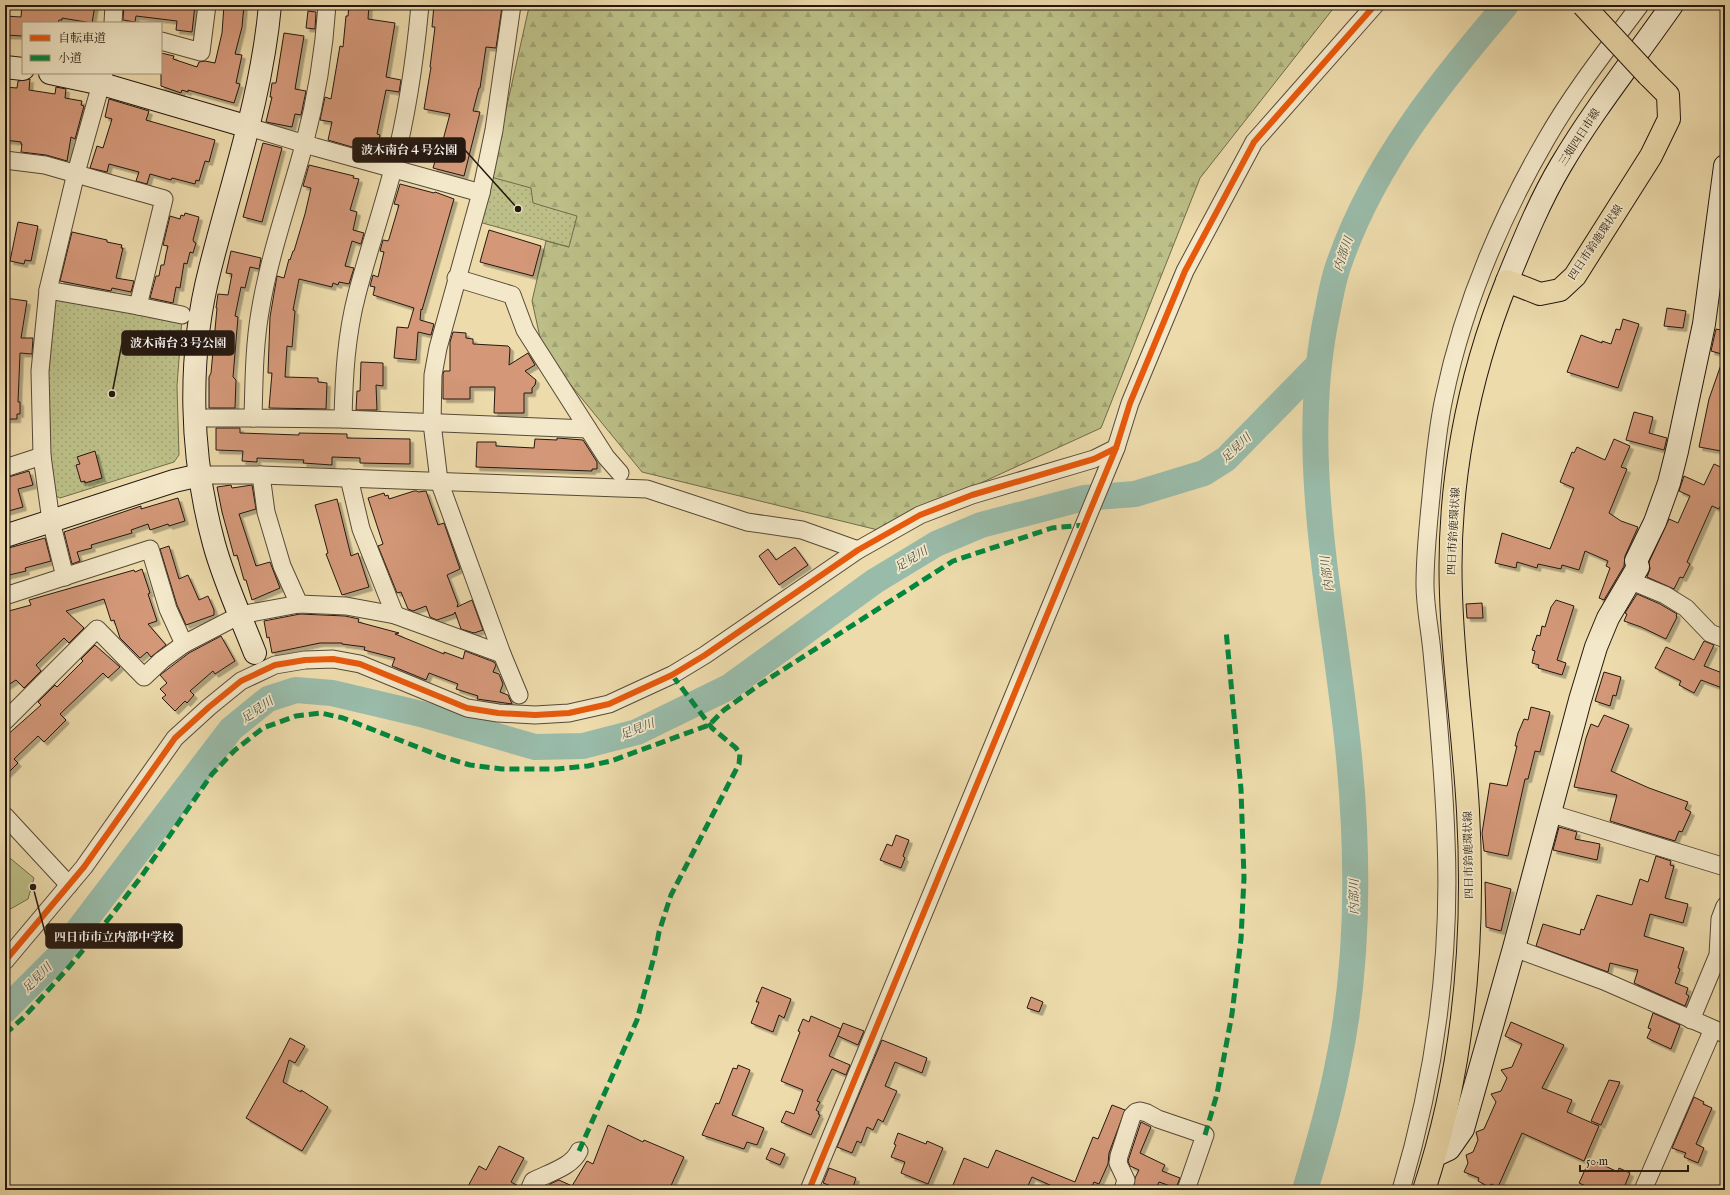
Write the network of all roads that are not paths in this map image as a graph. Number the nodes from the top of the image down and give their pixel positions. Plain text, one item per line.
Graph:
1 (114, 5) edge
2 (207, 5) edge
3 (270, 5) edge
4 (327, 5) edge
5 (420, 5) edge
6 (512, 5) edge
7 (1375, 5) edge
8 (1583, 5) edge
9 (1640, 5) edge
10 (1672, 5) edge
11 (113, 22) edge
12 (162, 41) edge
13 (5, 67) edge
14 (22, 69) edge
15 (61, 74) edge
16 (103, 78) edge
17 (249, 127) junction
18 (304, 143) junction
19 (5, 160) edge
20 (1725, 166) edge
21 (393, 169) junction
22 (76, 173) junction
23 (481, 192) junction
24 (456, 278) junction
25 (1507, 282) junction
26 (48, 290) junction
27 (138, 306) junction
28 (182, 315) dead end
29 (207, 418) dead end
30 (253, 418) junction
31 (343, 419) junction
32 (432, 423) junction
33 (588, 429) junction
34 (1114, 453) junction
35 (42, 456) junction
36 (5, 468) edge
37 (620, 474) dead end
38 (200, 475) junction
39 (261, 475) junction
40 (349, 478) junction
41 (439, 481) junction
42 (51, 521) junction
43 (5, 536) edge
44 (858, 550) junction
45 (65, 577) junction
46 (1631, 581) junction
47 (5, 596) edge
48 (299, 604) junction
49 (240, 615) junction
50 (395, 615) junction
51 (1725, 639) edge
52 (184, 644) junction
53 (255, 653) dead end
54 (502, 654) junction
55 (519, 695) dead end
56 (5, 721) edge
57 (1549, 813) junction
58 (5, 816) edge
59 (1725, 866) edge
60 (69, 885) junction
61 (1725, 906) edge
62 (1514, 948) junction
63 (5, 961) edge
64 (1691, 1020) junction
65 (1719, 1032) edge
66 (578, 1151) dead end
67 (1436, 1154) junction
68 (529, 1190) edge
69 (809, 1190) edge
70 (1122, 1190) edge
71 (1186, 1190) edge
72 (1401, 1190) edge
73 (1424, 1190) edge
74 (1643, 1190) edge

1 - 11 street
2 - 12 street
3 - 17 street
4 - 18 street
5 - 21 street
6 - 23 street
7 - 34 street
8 - 25 main road, 四日市鈴鹿環状線, bridge
9 - 72 street
10 - 25 street, 三畑四日市線
13 - 14 street
15 - 16 street
16 - 17 street
16 - 22 street
17 - 18 street
17 - 38 street
18 - 21 street
18 - 30 street
19 - 22 street
20 - 46 street
21 - 23 street
21 - 31 street
22 - 26 street
22 - 27 street
23 - 24 street
24 - 32 street
24 - 33 street
25 - 67 main road, 四日市鈴鹿環状線
26 - 27 street
26 - 35 street
27 - 28 street
29 - 30 street
30 - 31 street
31 - 32 street
32 - 33 street
32 - 41 street
33 - 37 street
34 - 44 street
34 - 69 street
35 - 36 street
35 - 42 street
38 - 39 street
38 - 42 street
38 - 49 street
39 - 40 street
39 - 48 street
40 - 41 street
40 - 50 street
41 - 44 street
41 - 54 street
42 - 43 street
42 - 45 street
44 - 60 street
45 - 47 street
45 - 52 street
46 - 51 street
46 - 57 street
48 - 49 street
48 - 50 street
49 - 52 street
49 - 53 street
50 - 54 street
52 - 56 street
54 - 55 street
57 - 59 street
57 - 62 street
58 - 60 street
60 - 63 street
61 - 64 street
62 - 64 street
62 - 67 street
64 - 65 street
65 - 74 street
66 - 68 street
67 - 73 main road, 四日市鈴鹿環状線
70 - 71 street

